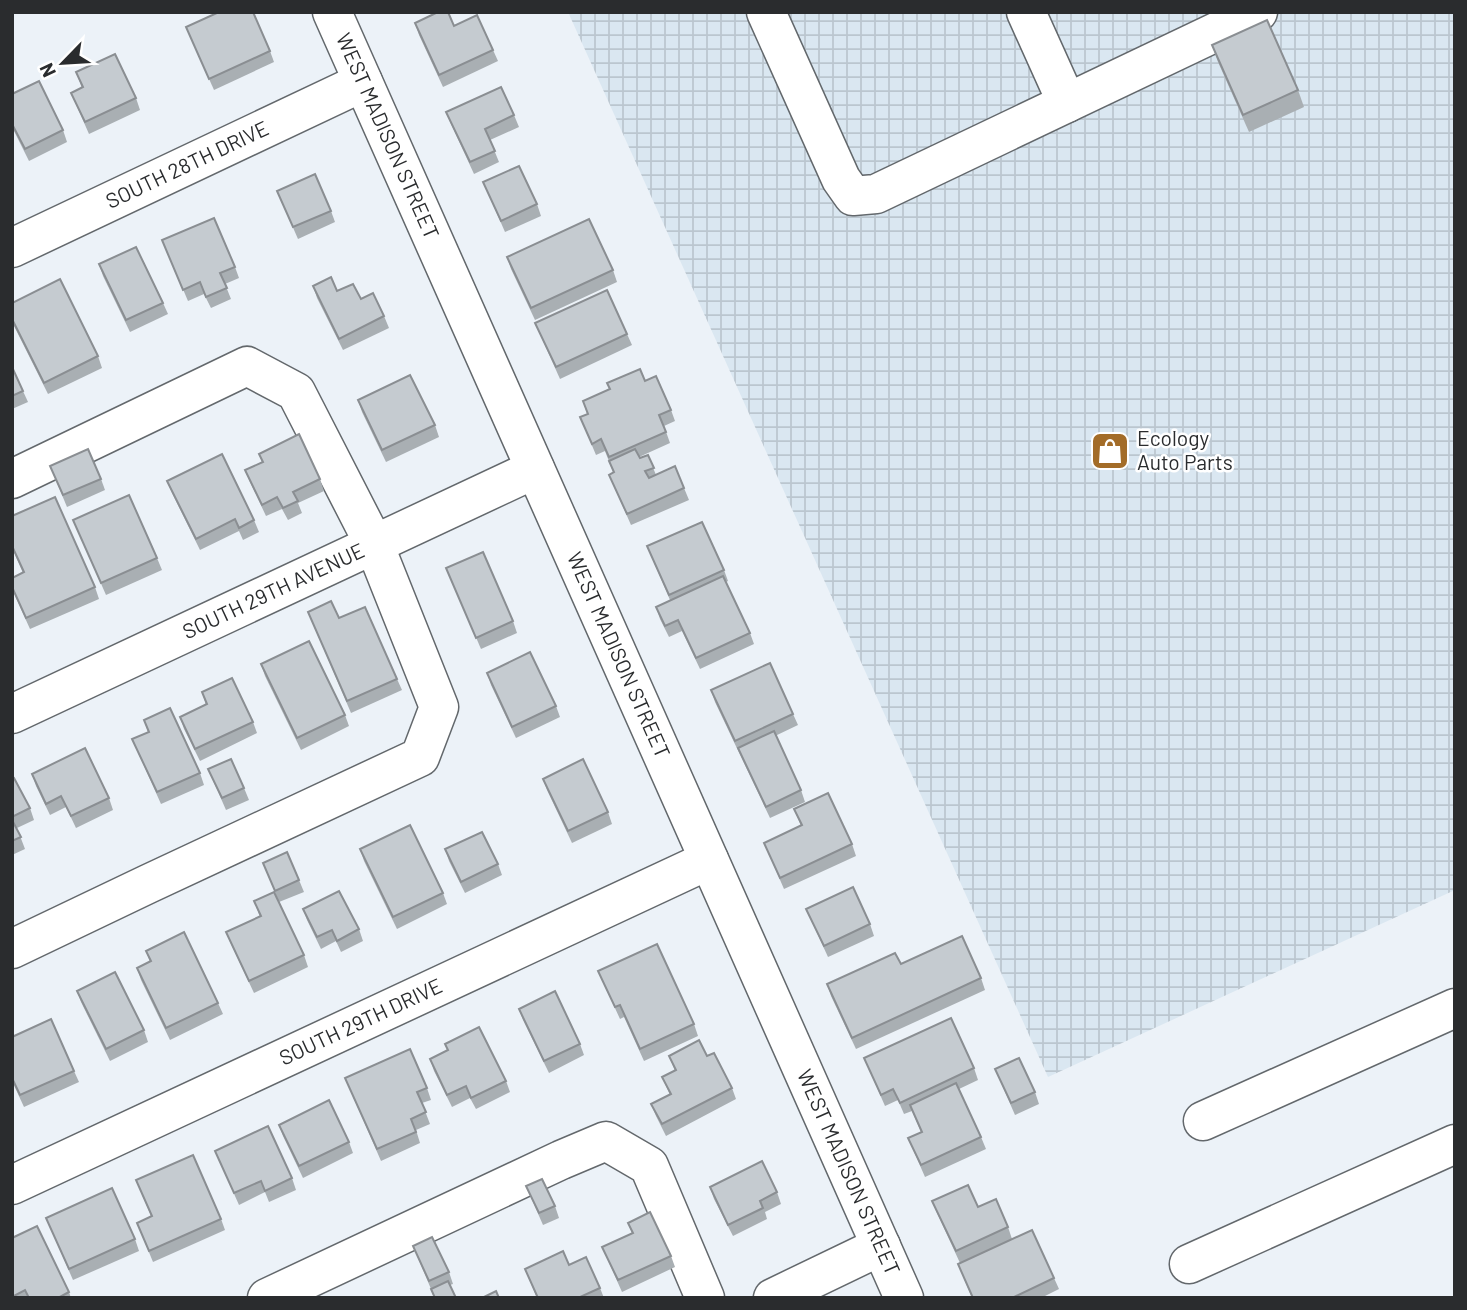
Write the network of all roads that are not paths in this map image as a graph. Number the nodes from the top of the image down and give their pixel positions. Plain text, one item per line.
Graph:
1 (332, 12) edge
2 (766, 12) edge
3 (1026, 12) edge
4 (1258, 12) edge
5 (363, 82) junction
6 (1067, 103) junction
7 (12, 248) edge
8 (535, 469) junction
9 (12, 479) edge
10 (374, 544) junction
11 (12, 714) edge
12 (709, 860) junction
13 (12, 949) edge
14 (1455, 1008) edge
15 (1203, 1121) dead end
16 (1455, 1144) edge
17 (12, 1185) edge
18 (881, 1246) junction
19 (1189, 1264) dead end
20 (267, 1298) edge
21 (705, 1298) edge
22 (774, 1298) edge
23 (904, 1298) edge

1 - 5 street, WEST MADISON STREET
2 - 6 street
3 - 6 street
4 - 6 street
5 - 7 street, SOUTH 28TH DRIVE
5 - 8 street, WEST MADISON STREET
8 - 10 street, SOUTH 29TH AVENUE
8 - 12 street, WEST MADISON STREET
9 - 10 street
10 - 11 street, SOUTH 29TH AVENUE
10 - 13 street
12 - 17 street, SOUTH 29TH DRIVE
12 - 18 street, WEST MADISON STREET
14 - 15 street
16 - 19 street
18 - 22 street
18 - 23 street, WEST MADISON STREET
20 - 21 street

